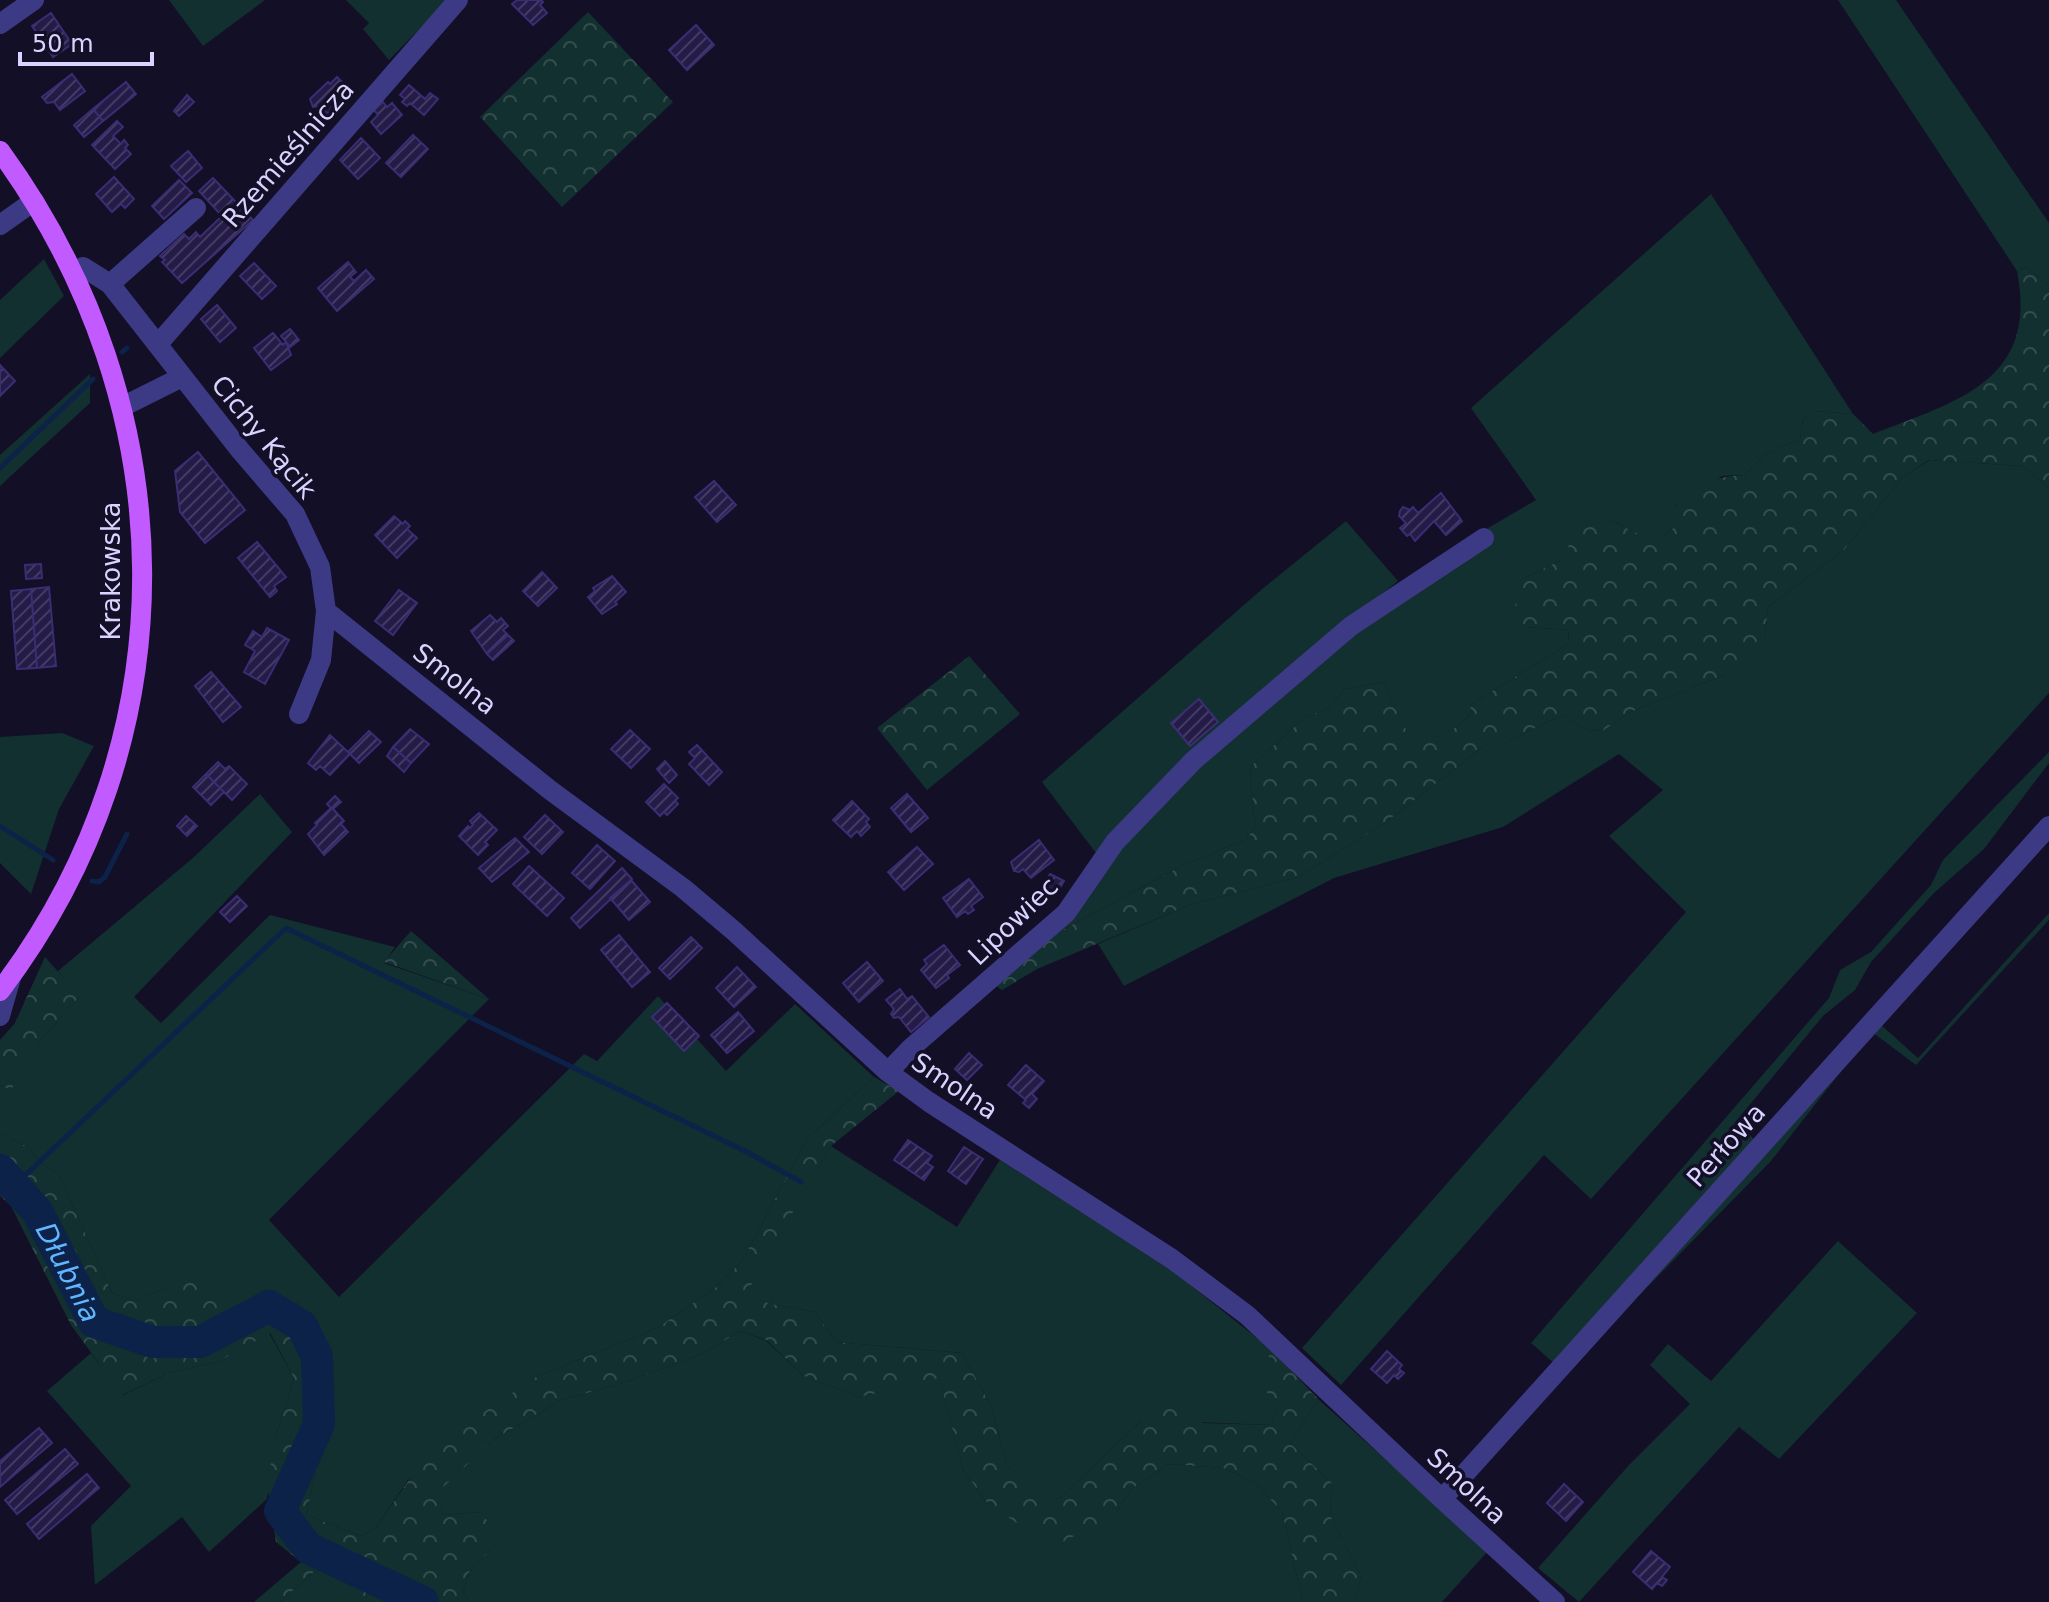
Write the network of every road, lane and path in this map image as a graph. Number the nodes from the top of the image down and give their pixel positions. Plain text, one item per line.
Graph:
1 (34, 0) edge
2 (458, 0) edge
3 (0, 24) edge
4 (0, 151) edge
5 (34, 201) junction
6 (196, 208) dead end
7 (0, 225) edge
8 (73, 272) junction
9 (110, 284) junction
10 (159, 343) junction
11 (182, 377) junction
12 (122, 407) junction
13 (1484, 538) dead end
14 (326, 611) junction
15 (299, 714) dead end
16 (2049, 826) edge
17 (6, 982) edge
18 (0, 1016) edge
19 (888, 1072) junction
20 (1442, 1499) junction
21 (1555, 1602) edge

1 - 3 street
2 - 10 street, Rzemieślnicza
4 - 5 main road, Krakowska
5 - 7 street
5 - 8 main road, Krakowska
6 - 9 street
8 - 9 street, Cichy Kącik
8 - 12 main road, Krakowska
9 - 10 street, Cichy Kącik
10 - 11 street, Cichy Kącik
11 - 12 street, Cichy Kącik
11 - 14 street, Cichy Kącik
12 - 17 main road, Krakowska
13 - 19 street, Lipowiec
14 - 15 street, Cichy Kącik
14 - 19 street, Smolna
16 - 20 street, Perłowa
17 - 18 street
19 - 20 street, Smolna
20 - 21 street, Smolna

